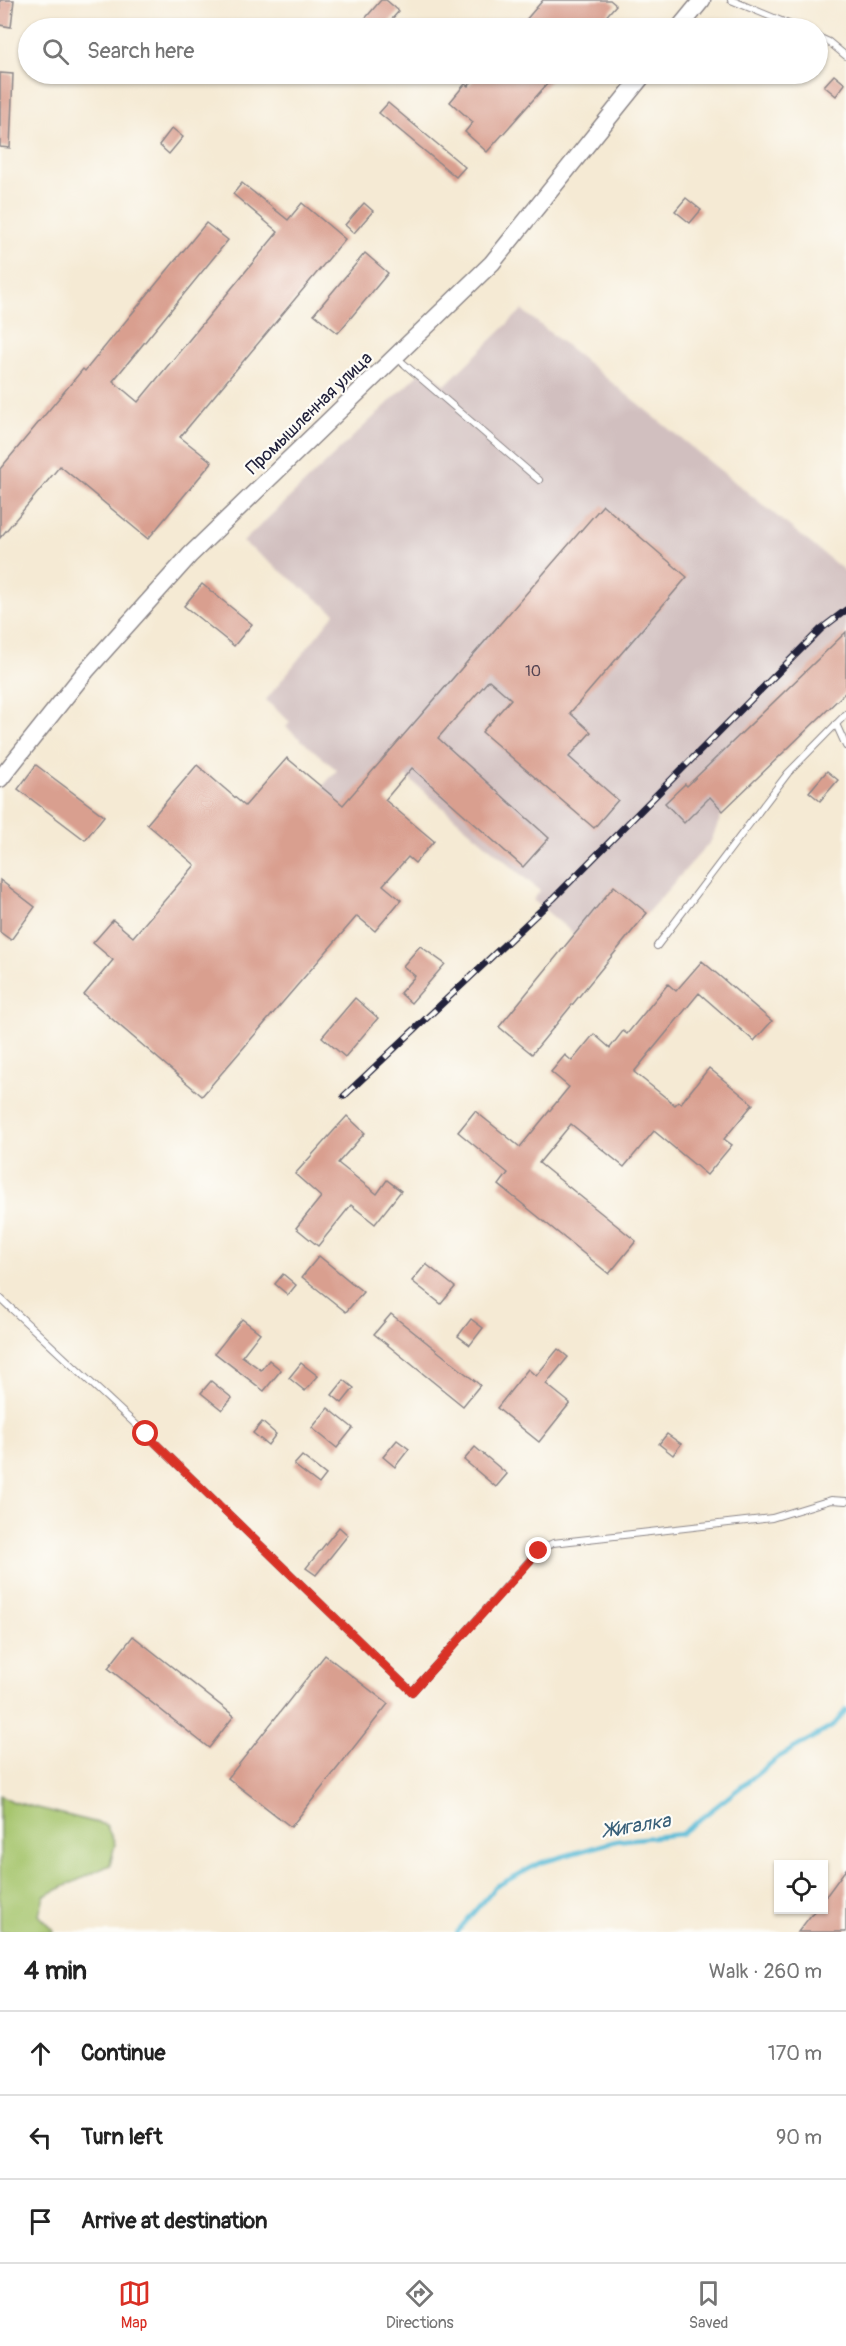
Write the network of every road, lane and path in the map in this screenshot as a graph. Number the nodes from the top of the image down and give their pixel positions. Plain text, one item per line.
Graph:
1 (702, 0) edge
2 (731, 0) edge
3 (687, 18) edge
4 (774, 18) edge
5 (828, 42) edge
6 (846, 56) edge
7 (636, 84) edge
8 (395, 357) junction
9 (539, 480) dead end
10 (846, 714) edge
11 (836, 724) junction
12 (846, 746) edge
13 (0, 779) edge
14 (657, 946) dead end
15 (0, 1298) edge
16 (846, 1501) edge

1 - 3 street
2 - 4 lane
5 - 6 lane
7 - 8 street, Промышленная улица
8 - 9 lane
8 - 13 street, Промышленная улица
10 - 11 lane
11 - 12 lane
11 - 14 lane
15 - 16 lane

